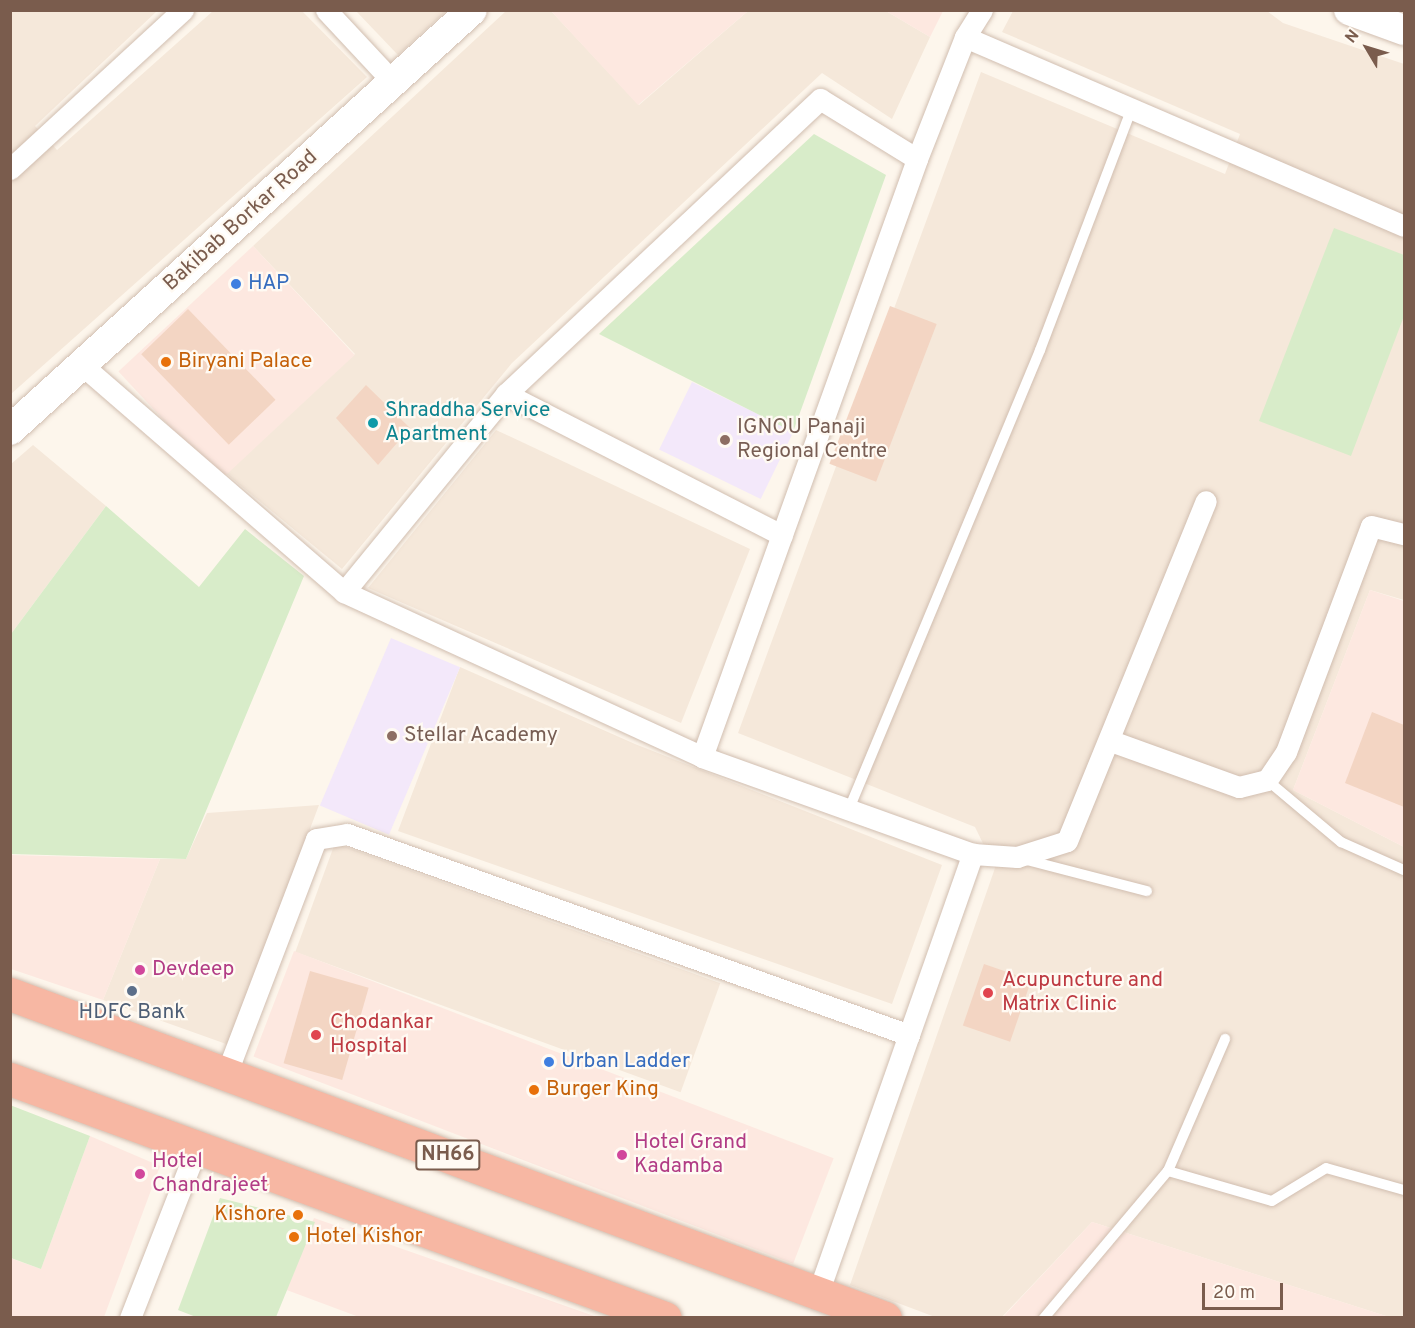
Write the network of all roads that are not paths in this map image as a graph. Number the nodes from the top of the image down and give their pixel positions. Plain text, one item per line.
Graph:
1 (183, 10) edge
2 (326, 10) edge
3 (472, 10) edge
4 (982, 10) edge
5 (1349, 10) edge
6 (1404, 30) edge
7 (965, 38) junction
8 (394, 83) junction
9 (1131, 111) junction
10 (917, 159) junction
11 (10, 169) edge
12 (1404, 226) edge
13 (82, 365) junction
14 (506, 394) junction
15 (10, 430) edge
16 (1206, 501) dead end
17 (1404, 534) edge
18 (782, 535) junction
19 (344, 592) junction
20 (1111, 741) junction
21 (702, 757) junction
22 (1267, 780) junction
23 (849, 809) junction
24 (973, 854) junction
25 (1017, 857) junction
26 (1404, 870) edge
27 (1147, 891) dead end
28 (10, 994) edge
29 (909, 1035) junction
30 (1225, 1039) dead end
31 (227, 1072) junction
32 (10, 1079) edge
33 (198, 1147) junction
34 (1168, 1171) junction
35 (1404, 1190) edge
36 (818, 1293) junction
37 (130, 1317) edge
38 (665, 1317) edge
39 (885, 1317) edge
40 (1044, 1317) edge

1 - 11 street
2 - 8 street
3 - 8 street, Bakibab Borkar Road
4 - 7 street
5 - 6 street
7 - 9 street
7 - 10 street
8 - 13 street, Bakibab Borkar Road
9 - 12 street
9 - 23 lane
10 - 14 street
10 - 18 street
13 - 15 street, Bakibab Borkar Road
13 - 19 street
14 - 18 street
14 - 19 street
16 - 20 street
17 - 22 street
18 - 21 street
19 - 21 street
20 - 22 street
20 - 25 street
21 - 23 street
22 - 26 lane
23 - 24 street
24 - 25 street
24 - 29 street
25 - 27 lane
28 - 31 highway, NH66
29 - 31 street
29 - 36 street
30 - 34 lane
31 - 36 highway, NH66
32 - 33 highway
33 - 37 street
33 - 38 highway
34 - 35 lane
34 - 40 lane
36 - 39 highway, NH66

